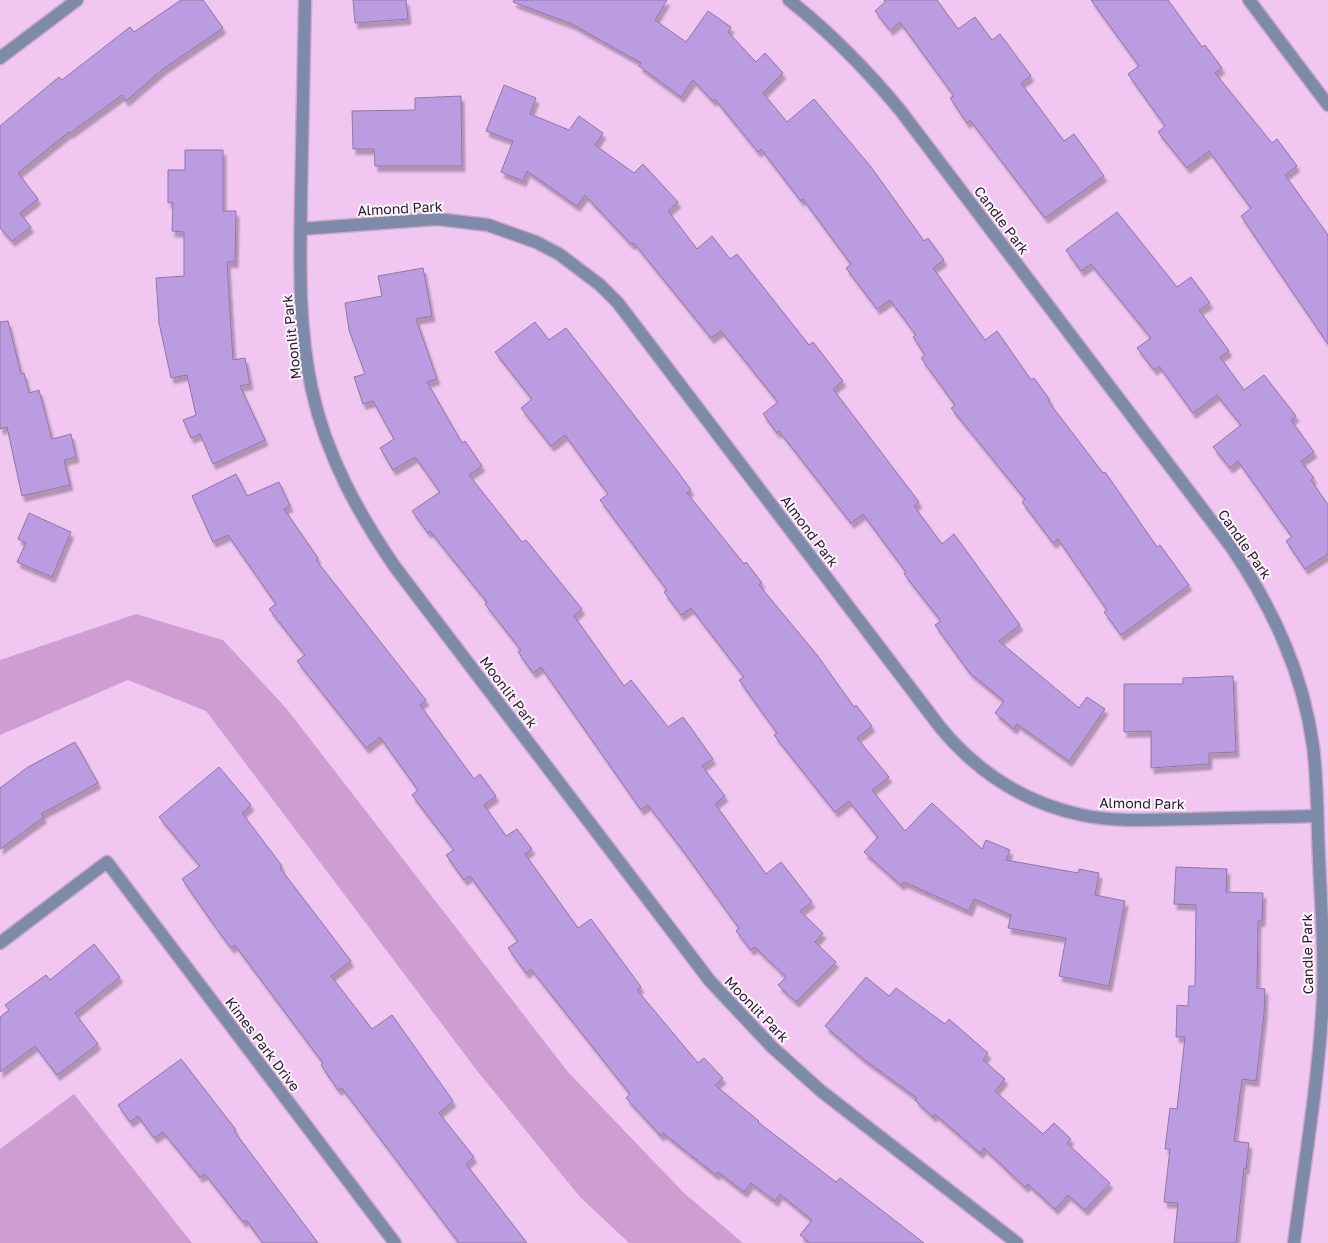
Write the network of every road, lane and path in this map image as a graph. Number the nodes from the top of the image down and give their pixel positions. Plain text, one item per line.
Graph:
1 (77, 0) edge
2 (305, 0) edge
3 (789, 0) edge
4 (1249, 0) edge
5 (0, 58) edge
6 (1328, 105) edge
7 (301, 230) junction
8 (1317, 816) junction
9 (0, 943) edge
10 (395, 1243) edge
11 (1017, 1243) edge
12 (1294, 1243) edge

1 - 5 street
2 - 7 street, Moonlit Park
3 - 8 street, Candle Park
4 - 6 street
7 - 8 street, Almond Park
7 - 11 street, Moonlit Park
8 - 12 street, Candle Park
9 - 10 street, Kimes Park Drive

